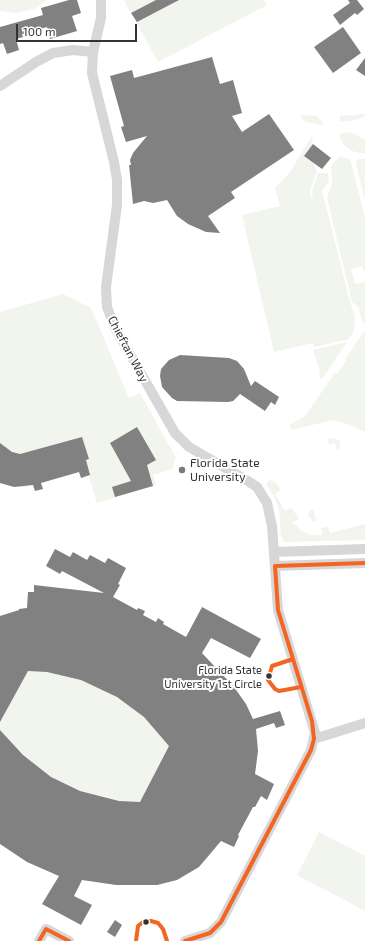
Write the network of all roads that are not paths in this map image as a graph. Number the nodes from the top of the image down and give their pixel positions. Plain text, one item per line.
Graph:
1 (102, 0) edge
2 (93, 52) junction
3 (0, 86) edge
4 (365, 549) edge
5 (274, 552) junction
6 (365, 563) edge
7 (275, 566) junction
8 (365, 723) edge
9 (314, 739) junction
10 (39, 941) edge
11 (69, 941) edge
12 (185, 941) edge

1 - 2 street, Chieftan Way
2 - 3 street
2 - 5 street, Chieftan Way
4 - 5 street
5 - 7 street, Chieftan Way
6 - 7 street
7 - 9 street, Chieftan Way
8 - 9 street
9 - 12 street
10 - 11 street

